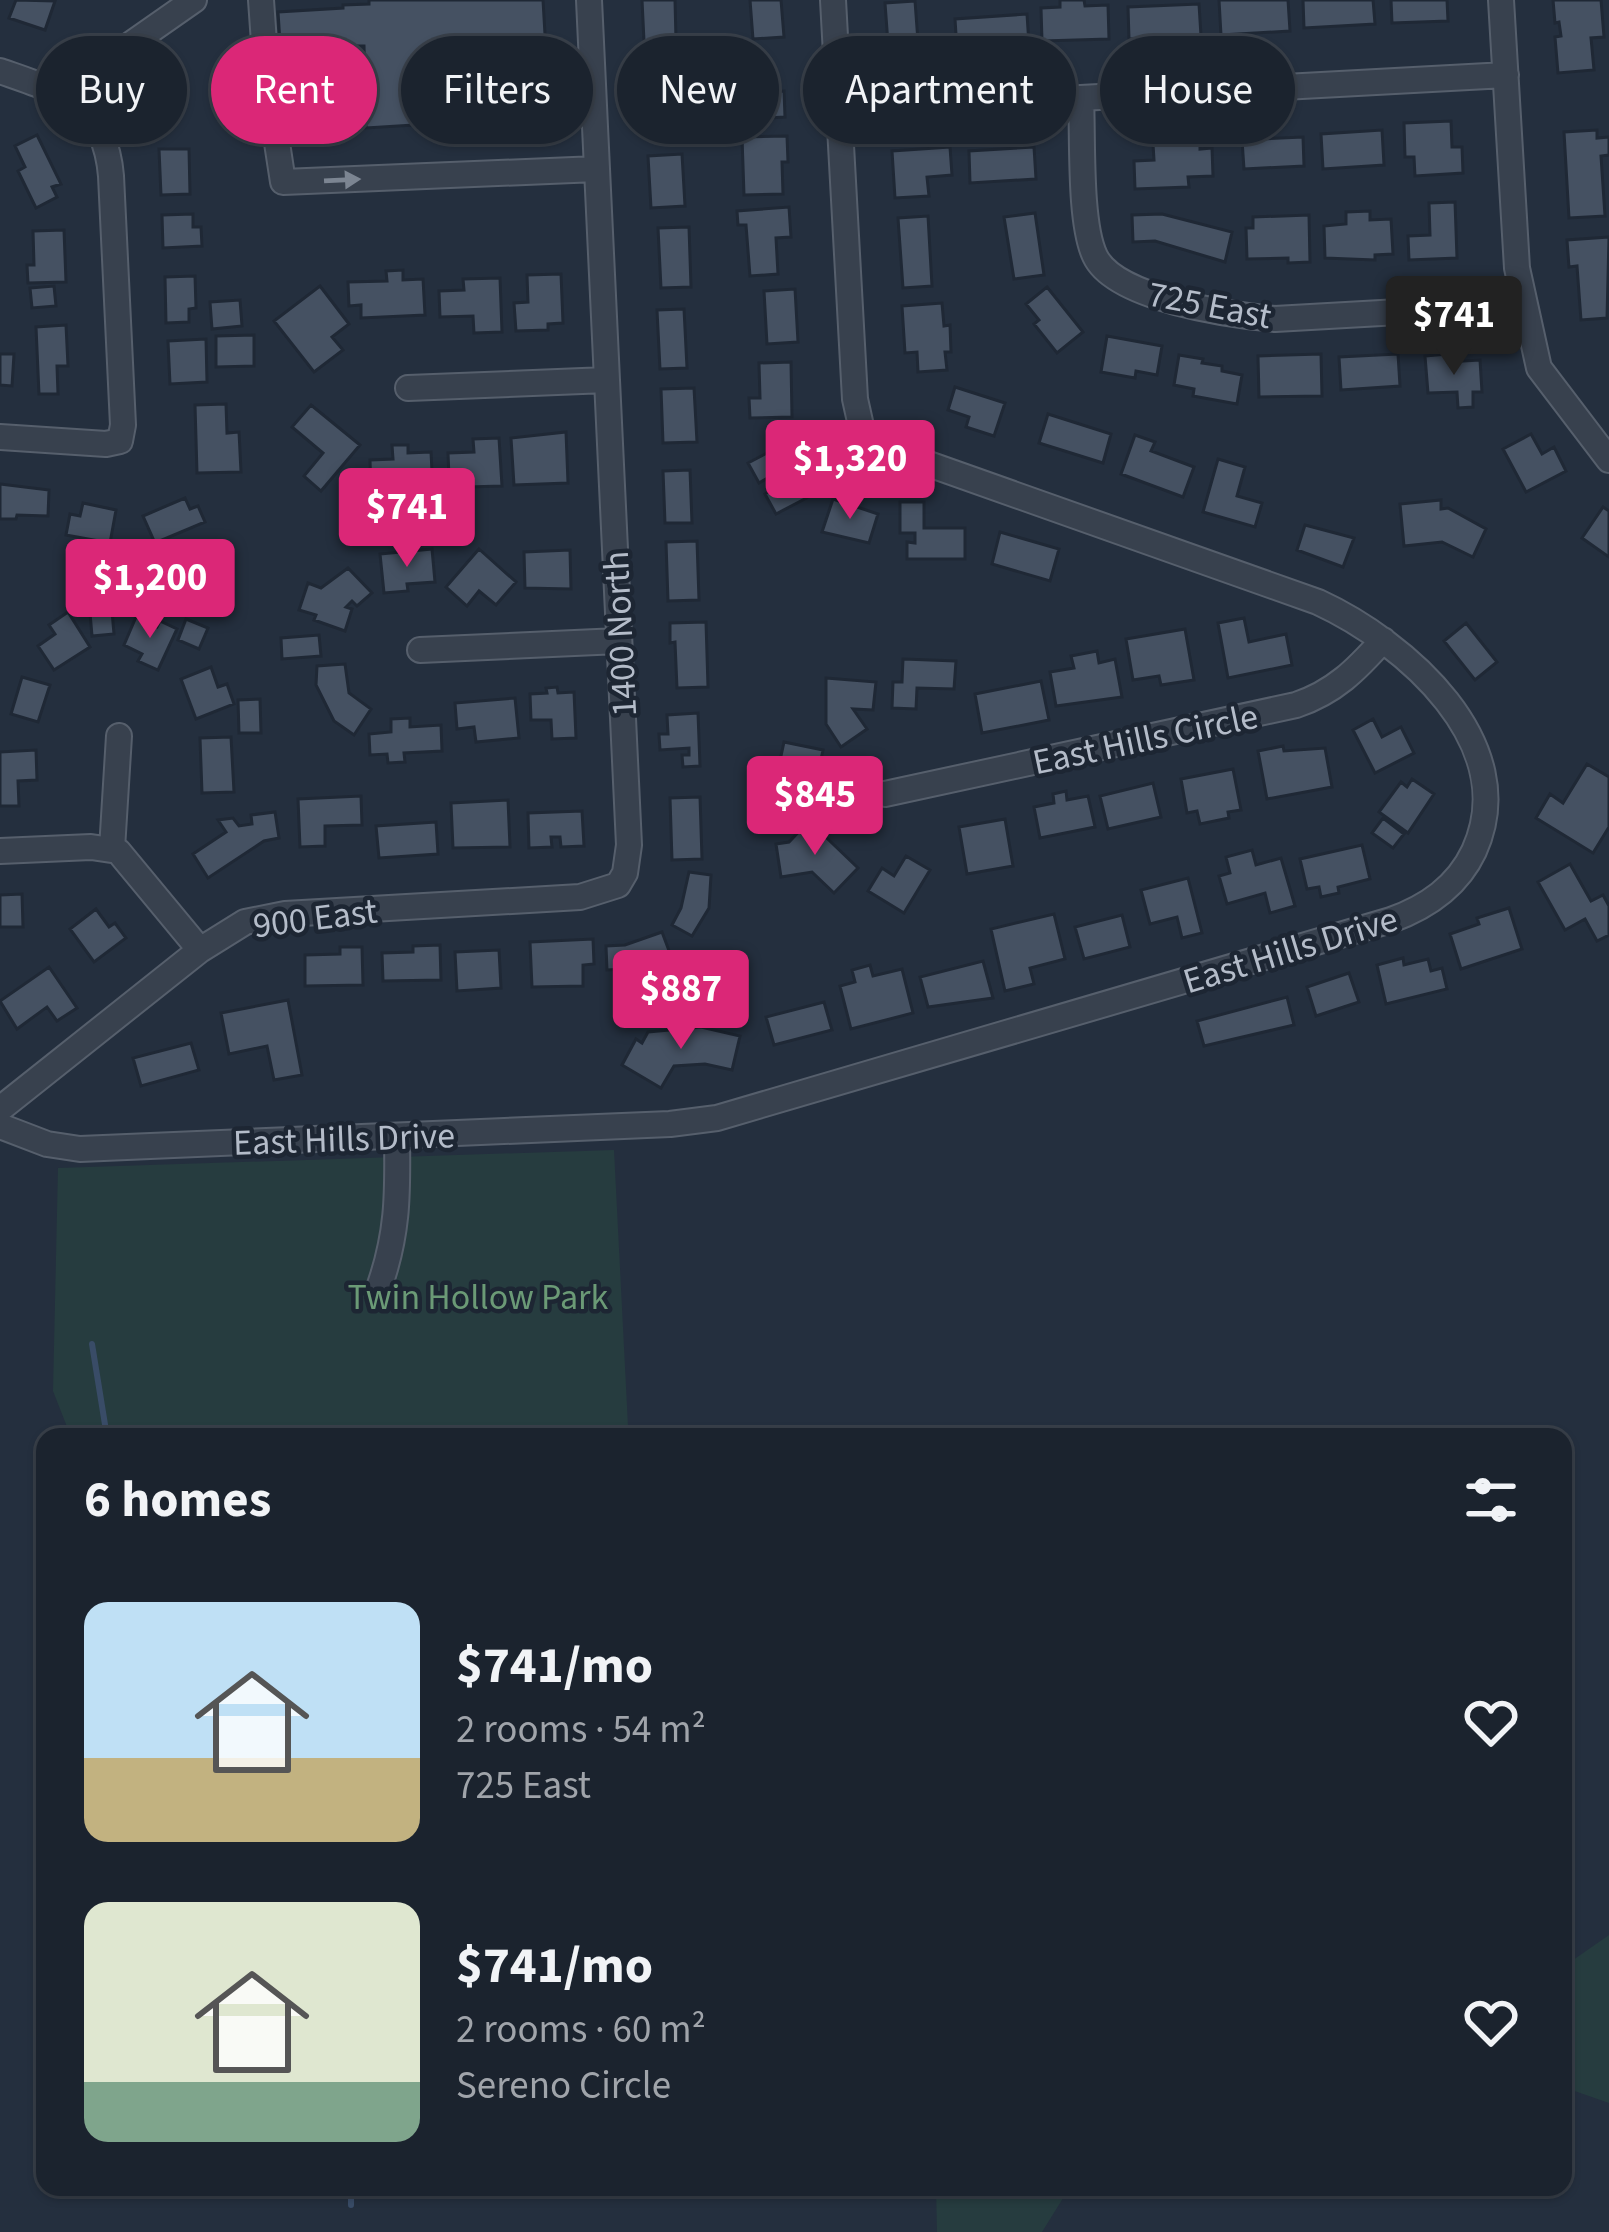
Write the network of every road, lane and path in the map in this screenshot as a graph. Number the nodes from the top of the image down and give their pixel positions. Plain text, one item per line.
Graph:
1 (194, 0) edge
2 (261, 0) edge
3 (589, 0) edge
4 (833, 0) edge
5 (1501, 0) edge
6 (143, 36) edge
7 (835, 36) edge
8 (0, 71) edge
9 (1506, 75) junction
10 (36, 85) edge
11 (1076, 98) edge
12 (1081, 98) junction
13 (104, 144) edge
14 (841, 144) edge
15 (597, 169) junction
16 (1522, 305) junction
17 (607, 380) junction
18 (408, 388) dead end
19 (0, 436) edge
20 (1609, 460) edge
21 (1383, 640) junction
22 (619, 641) junction
23 (420, 650) dead end
24 (119, 736) dead end
25 (885, 794) dead end
26 (112, 849) junction
27 (0, 851) edge
28 (618, 885) joint
29 (200, 950) junction
30 (0, 1108) edge
31 (0, 1126) edge
32 (397, 1136) junction
33 (377, 1293) dead end

1 - 6 street
2 -> 15 street
3 - 15 street, 1400 North
4 - 7 street, East Hills Drive
5 - 9 street
8 - 10 street
9 - 12 street
9 - 16 street
11 - 12 street
12 - 16 street, 725 East
13 - 19 street
14 - 21 street, East Hills Drive
15 - 17 street, 1400 North
16 - 20 street
17 - 18 street
17 - 22 street, 1400 North
21 - 25 street, East Hills Circle
21 - 32 street, East Hills Drive
22 - 23 street
22 - 28 street, 1400 North
24 - 26 street
26 - 27 street
26 - 29 street
28 - 29 street, 900 East
29 - 30 street, 900 East
31 - 32 street, East Hills Drive
32 - 33 street

